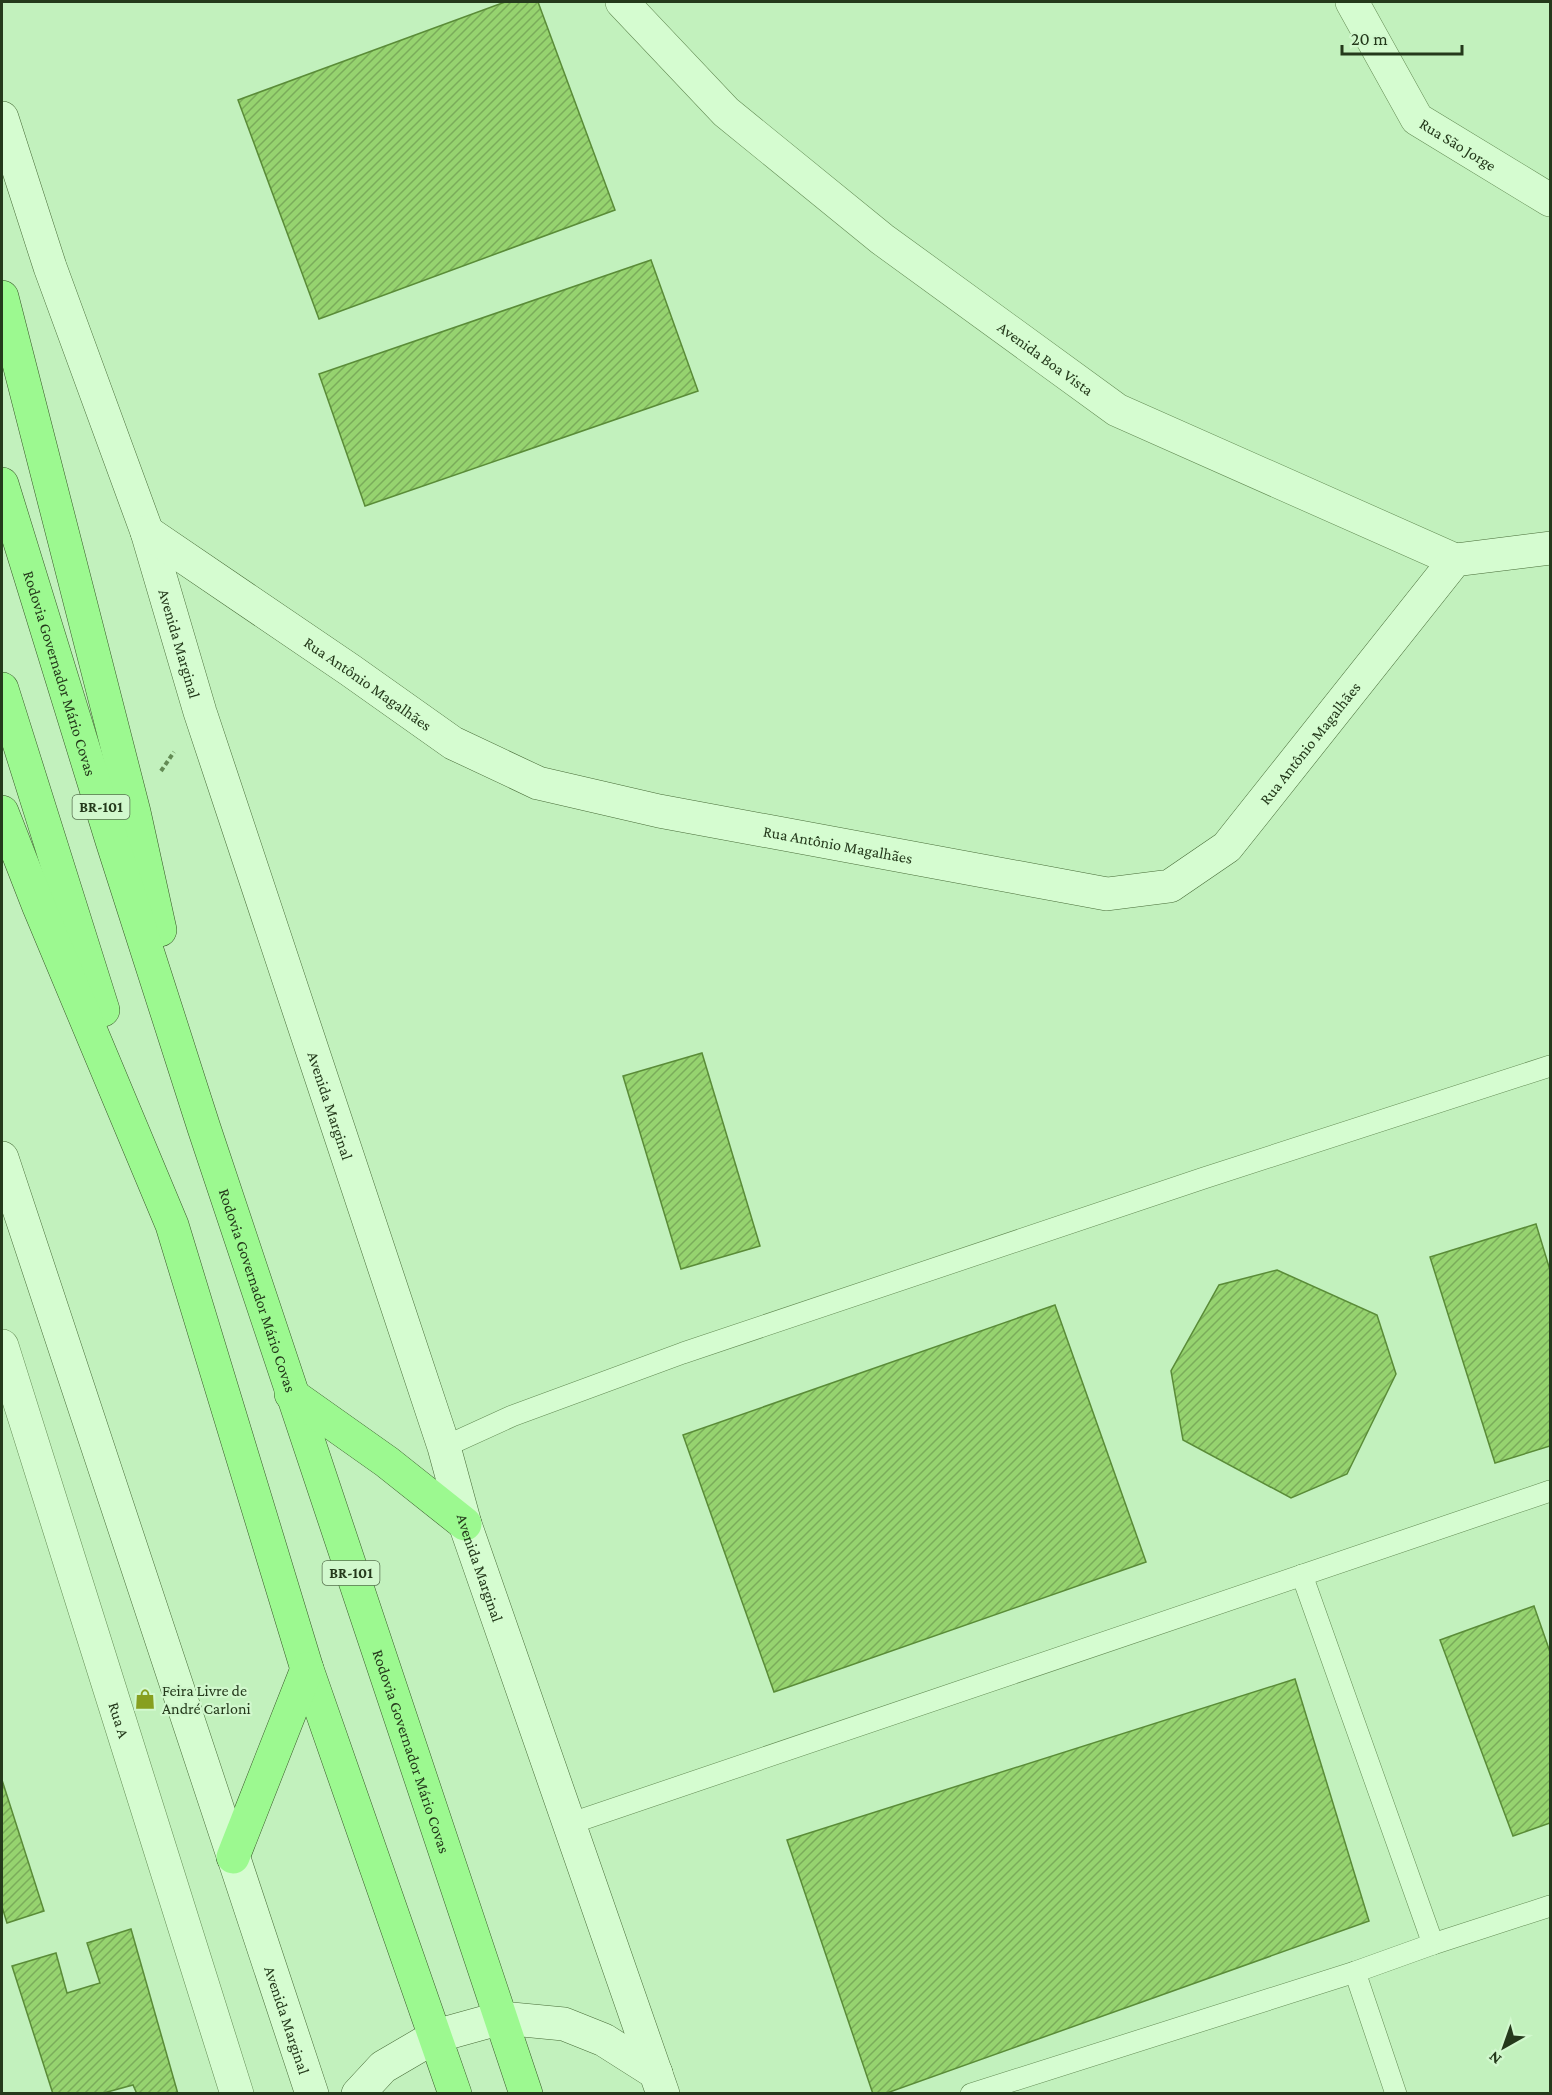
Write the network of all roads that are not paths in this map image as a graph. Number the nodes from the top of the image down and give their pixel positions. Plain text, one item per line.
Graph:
1 (622, 2) edge
2 (1352, 2) edge
3 (2, 118) edge
4 (1551, 200) edge
5 (2, 297) edge
6 (2, 484) edge
7 (147, 532) junction
8 (1551, 548) edge
9 (1455, 560) junction
10 (2, 689) edge
11 (2, 812) edge
12 (1551, 1066) edge
13 (204, 1128) junction
14 (2, 1162) edge
15 (172, 1225) junction
16 (2, 1346) edge
17 (291, 1394) junction
18 (444, 1447) junction
19 (1551, 1491) edge
20 (465, 1524) junction
21 (1302, 1575) junction
22 (307, 1669) junction
23 (569, 1824) junction
24 (233, 1857) junction
25 (1551, 1906) edge
26 (1433, 1944) junction
27 (1355, 1972) junction
28 (501, 2018) junction
29 (436, 2036) junction
30 (660, 2083) edge
31 (237, 2094) edge
32 (312, 2094) edge
33 (358, 2094) edge
34 (455, 2094) edge
35 (526, 2094) edge
36 (971, 2094) edge
37 (1396, 2094) edge

1 - 9 street, Avenida Boa Vista
2 - 4 street, Rua São Jorge
3 - 7 street, Avenida Marginal
5 - 13 main road
6 - 13 main road, Rodovia Governador Mário Covas / BR-101
7 - 9 street, Rua Antônio Magalhães
7 - 18 street, Avenida Marginal
8 - 9 street
10 - 15 main road
11 - 15 main road
12 - 18 lane
13 - 17 main road, Rodovia Governador Mário Covas / BR-101
14 - 24 street, Avenida Marginal
15 - 22 main road
16 - 31 street, Rua A
17 - 20 main road
17 - 28 main road, Rodovia Governador Mário Covas / BR-101
18 - 20 street, Avenida Marginal
19 - 21 lane
20 - 23 street, Avenida Marginal
21 - 23 lane
21 - 26 lane
22 - 24 main road
22 - 29 main road
23 - 30 street, Avenida Marginal
24 - 32 street, Avenida Marginal
25 - 26 lane
26 - 27 lane
27 - 36 lane
27 - 37 lane
28 - 29 street
28 - 30 street
28 - 35 main road, Rodovia Governador Mário Covas / BR-101
29 - 33 street
29 - 34 main road

